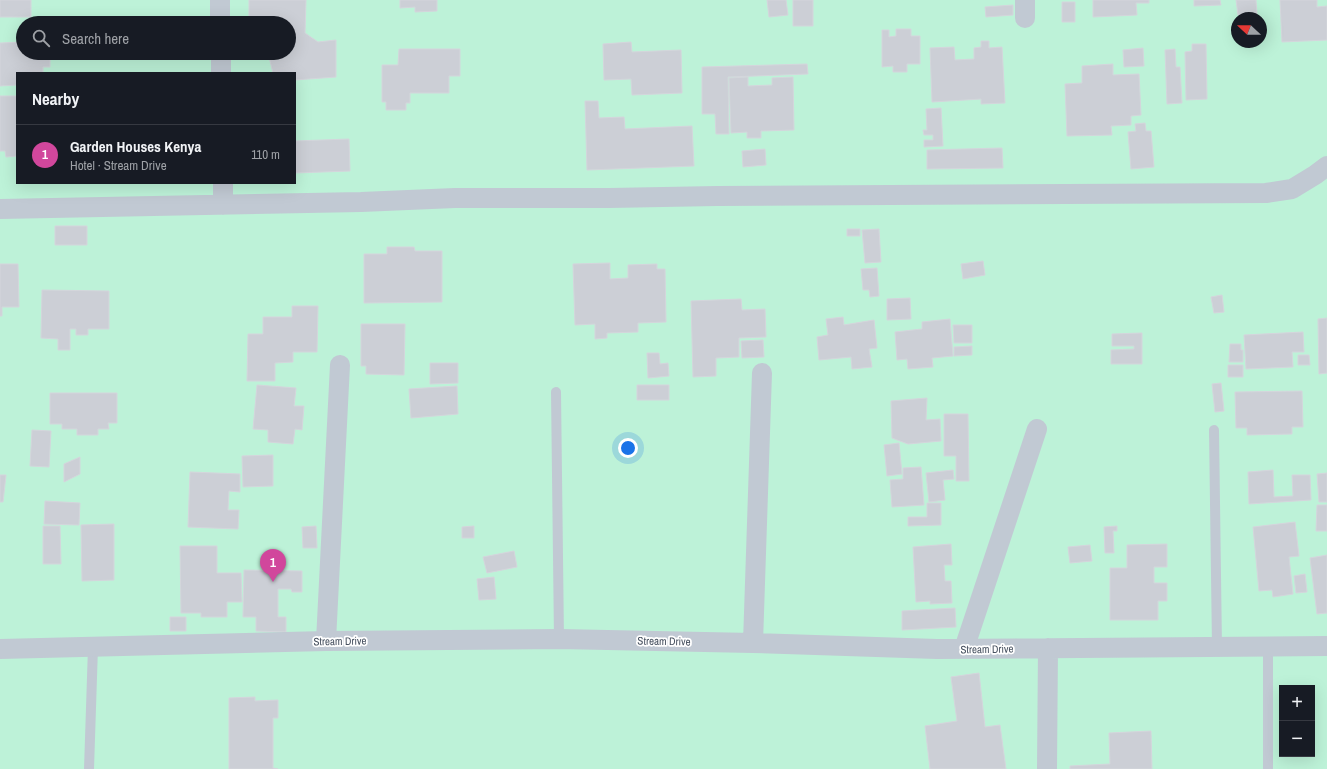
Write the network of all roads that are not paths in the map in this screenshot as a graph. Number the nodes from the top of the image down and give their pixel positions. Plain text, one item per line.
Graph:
1 (220, 0) edge
2 (220, 16) edge
3 (221, 60) edge
4 (221, 72) edge
5 (1327, 166) edge
6 (222, 184) edge
7 (223, 205) junction
8 (0, 209) edge
9 (340, 364) dead end
10 (762, 373) dead end
11 (556, 392) dead end
12 (1038, 429) dead end
13 (1214, 430) dead end
14 (559, 639) junction
15 (326, 641) junction
16 (754, 643) junction
17 (1217, 646) junction
18 (1268, 646) junction
19 (1327, 646) edge
20 (93, 647) junction
21 (1048, 648) junction
22 (0, 649) edge
23 (964, 649) junction
24 (89, 769) edge
25 (1047, 769) edge
26 (1268, 769) edge

1 - 2 street
3 - 4 street
5 - 7 street
6 - 7 street
7 - 8 street
9 - 15 street
10 - 16 street
11 - 14 lane
12 - 23 street
13 - 17 lane
14 - 15 street, Stream Drive
14 - 16 street, Stream Drive
15 - 20 street, Stream Drive
16 - 23 street, Stream Drive
17 - 18 street, Stream Drive
17 - 21 street, Stream Drive
18 - 19 street, Stream Drive
18 - 26 lane
20 - 22 street, Stream Drive
20 - 24 lane
21 - 23 street, Stream Drive
21 - 25 street

